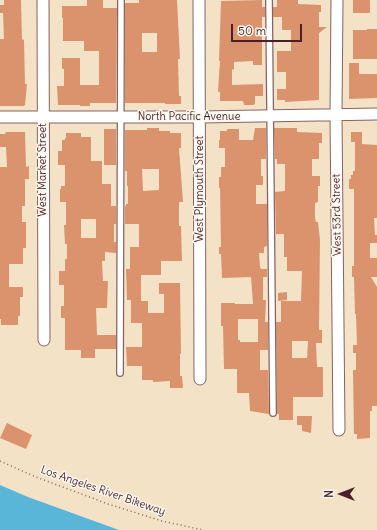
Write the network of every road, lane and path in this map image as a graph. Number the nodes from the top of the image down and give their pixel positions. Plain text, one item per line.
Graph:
1 (43, 0) edge
2 (121, 0) edge
3 (199, 0) edge
4 (269, 0) edge
5 (337, 0) edge
6 (377, 114) edge
7 (336, 115) junction
8 (270, 116) junction
9 (0, 117) edge
10 (120, 117) junction
11 (200, 117) junction
12 (43, 118) junction
13 (44, 340) dead end
14 (120, 374) dead end
15 (200, 379) dead end
16 (273, 413) dead end
17 (339, 430) dead end
18 (0, 461) edge
19 (203, 530) edge

1 - 12 street, West Market Street
2 - 10 lane
3 - 11 street, West Plymouth Street
4 - 8 lane
5 - 7 street, West 53rd Street
6 - 7 street, North Pacific Avenue
7 - 8 street, North Pacific Avenue
7 - 17 street, West 53rd Street
8 - 11 street, North Pacific Avenue
8 - 16 lane
9 - 12 street, North Pacific Avenue
10 - 11 street, North Pacific Avenue
10 - 12 street, North Pacific Avenue
10 - 14 lane
11 - 15 street, West Plymouth Street
12 - 13 street, West Market Street
18 - 19 path, Los Angeles River Bikeway

